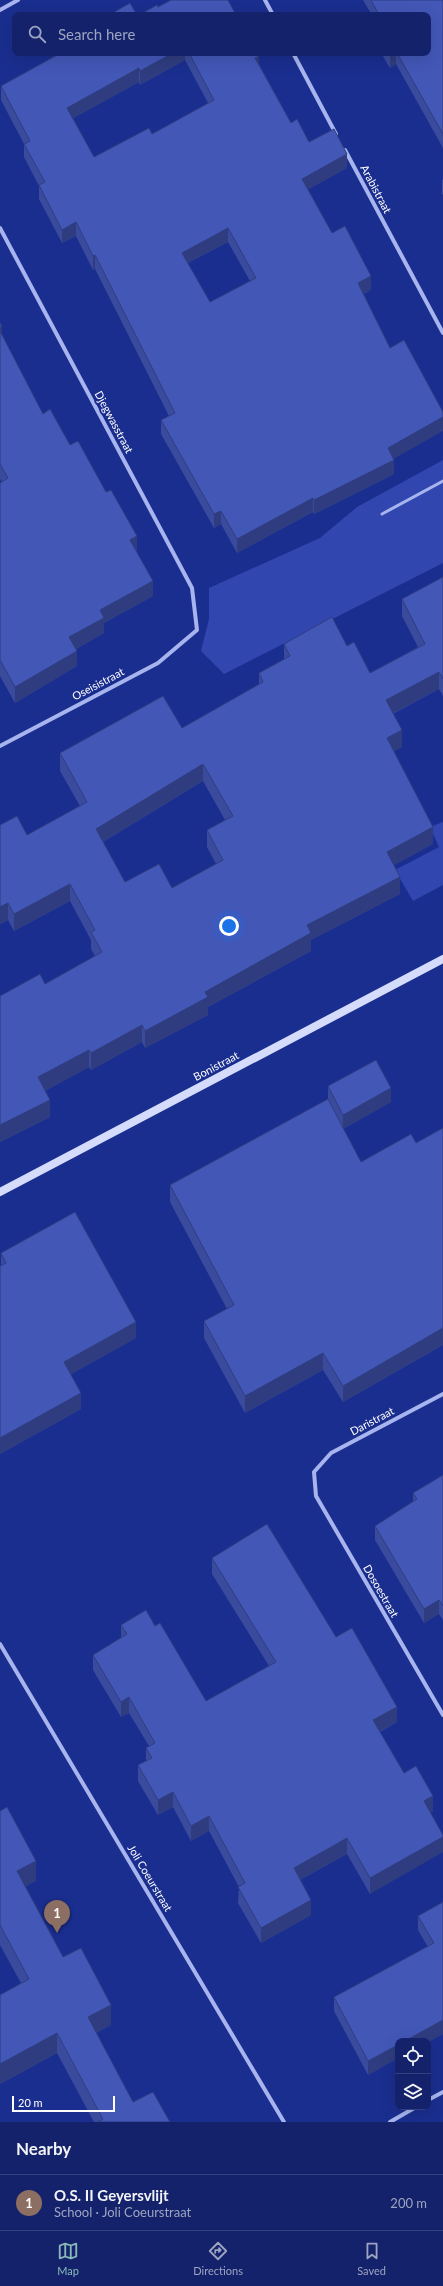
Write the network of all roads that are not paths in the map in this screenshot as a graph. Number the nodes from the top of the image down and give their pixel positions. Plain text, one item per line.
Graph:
1 (18, 0) edge
2 (265, 0) edge
3 (0, 10) edge
4 (271, 12) edge
5 (295, 56) edge
6 (338, 137) edge
7 (342, 144) edge
8 (0, 228) edge
9 (443, 333) edge
10 (443, 481) edge
11 (382, 514) dead end
12 (197, 630) joint
13 (0, 746) edge
14 (443, 959) edge
15 (0, 1192) edge
16 (443, 1394) edge
17 (314, 1472) joint
18 (0, 1644) edge
19 (443, 1715) edge
20 (443, 2092) edge
21 (431, 2098) edge
22 (411, 2110) edge
23 (284, 2122) edge
24 (390, 2122) edge

1 - 3 street
2 - 4 street
5 - 6 street
7 - 9 street, Arabistraat
8 - 12 street, Djegwasstraat
10 - 11 lane
12 - 13 street, Oseisistraat
14 - 15 street, Bonistraat
16 - 17 street, Daristraat
17 - 19 street, Dosoestraat
18 - 23 street, Joli Coeurstraat
20 - 21 street
22 - 24 street

